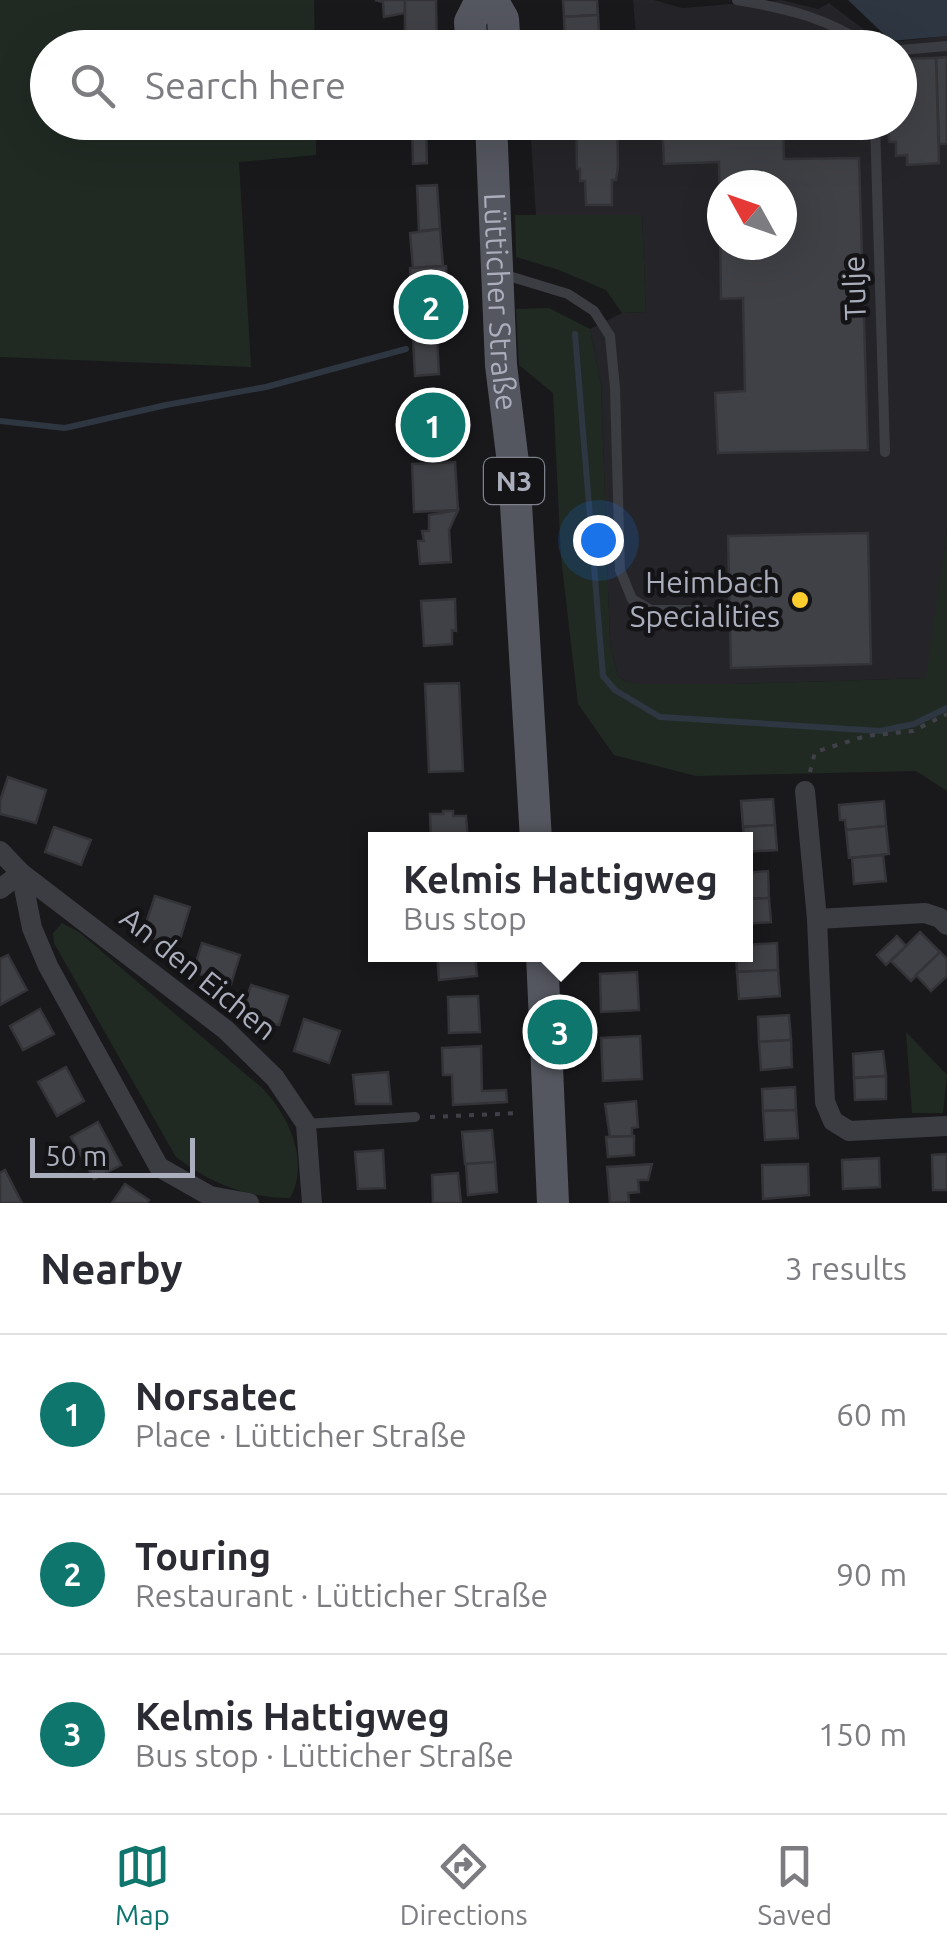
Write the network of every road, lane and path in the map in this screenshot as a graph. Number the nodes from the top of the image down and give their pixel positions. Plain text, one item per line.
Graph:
1 (481, 0) edge
2 (492, 0) edge
3 (737, 0) edge
4 (471, 30) edge
5 (504, 30) edge
6 (844, 30) edge
7 (947, 46) edge
8 (917, 49) edge
9 (492, 140) edge
10 (876, 140) edge
11 (496, 272) junction
12 (885, 452) dead end
13 (706, 610) dead end
14 (947, 714) edge
15 (805, 791) joint
16 (536, 832) edge
17 (0, 851) edge
18 (21, 872) junction
19 (0, 889) edge
20 (817, 919) junction
21 (947, 925) edge
22 (542, 962) edge
23 (551, 1112) junction
24 (415, 1117) joint
25 (306, 1124) junction
26 (947, 1126) edge
27 (249, 1203) edge
28 (312, 1203) edge
29 (553, 1203) edge

1 - 4 main road
2 - 5 main road
3 - 6 lane
7 - 8 lane
9 - 11 main road, Lütticher Straße / N3
10 - 12 lane, Tulje
11 - 13 lane
11 - 16 main road, Lütticher Straße / N3
14 - 15 path
15 - 20 street
17 - 18 street, An den Eichen
18 - 19 street
18 - 25 street, An den Eichen
18 - 27 street
20 - 21 street
20 - 26 street
22 - 23 main road
23 - 24 path
23 - 29 main road
24 - 25 lane
25 - 28 street, An den Eichen

